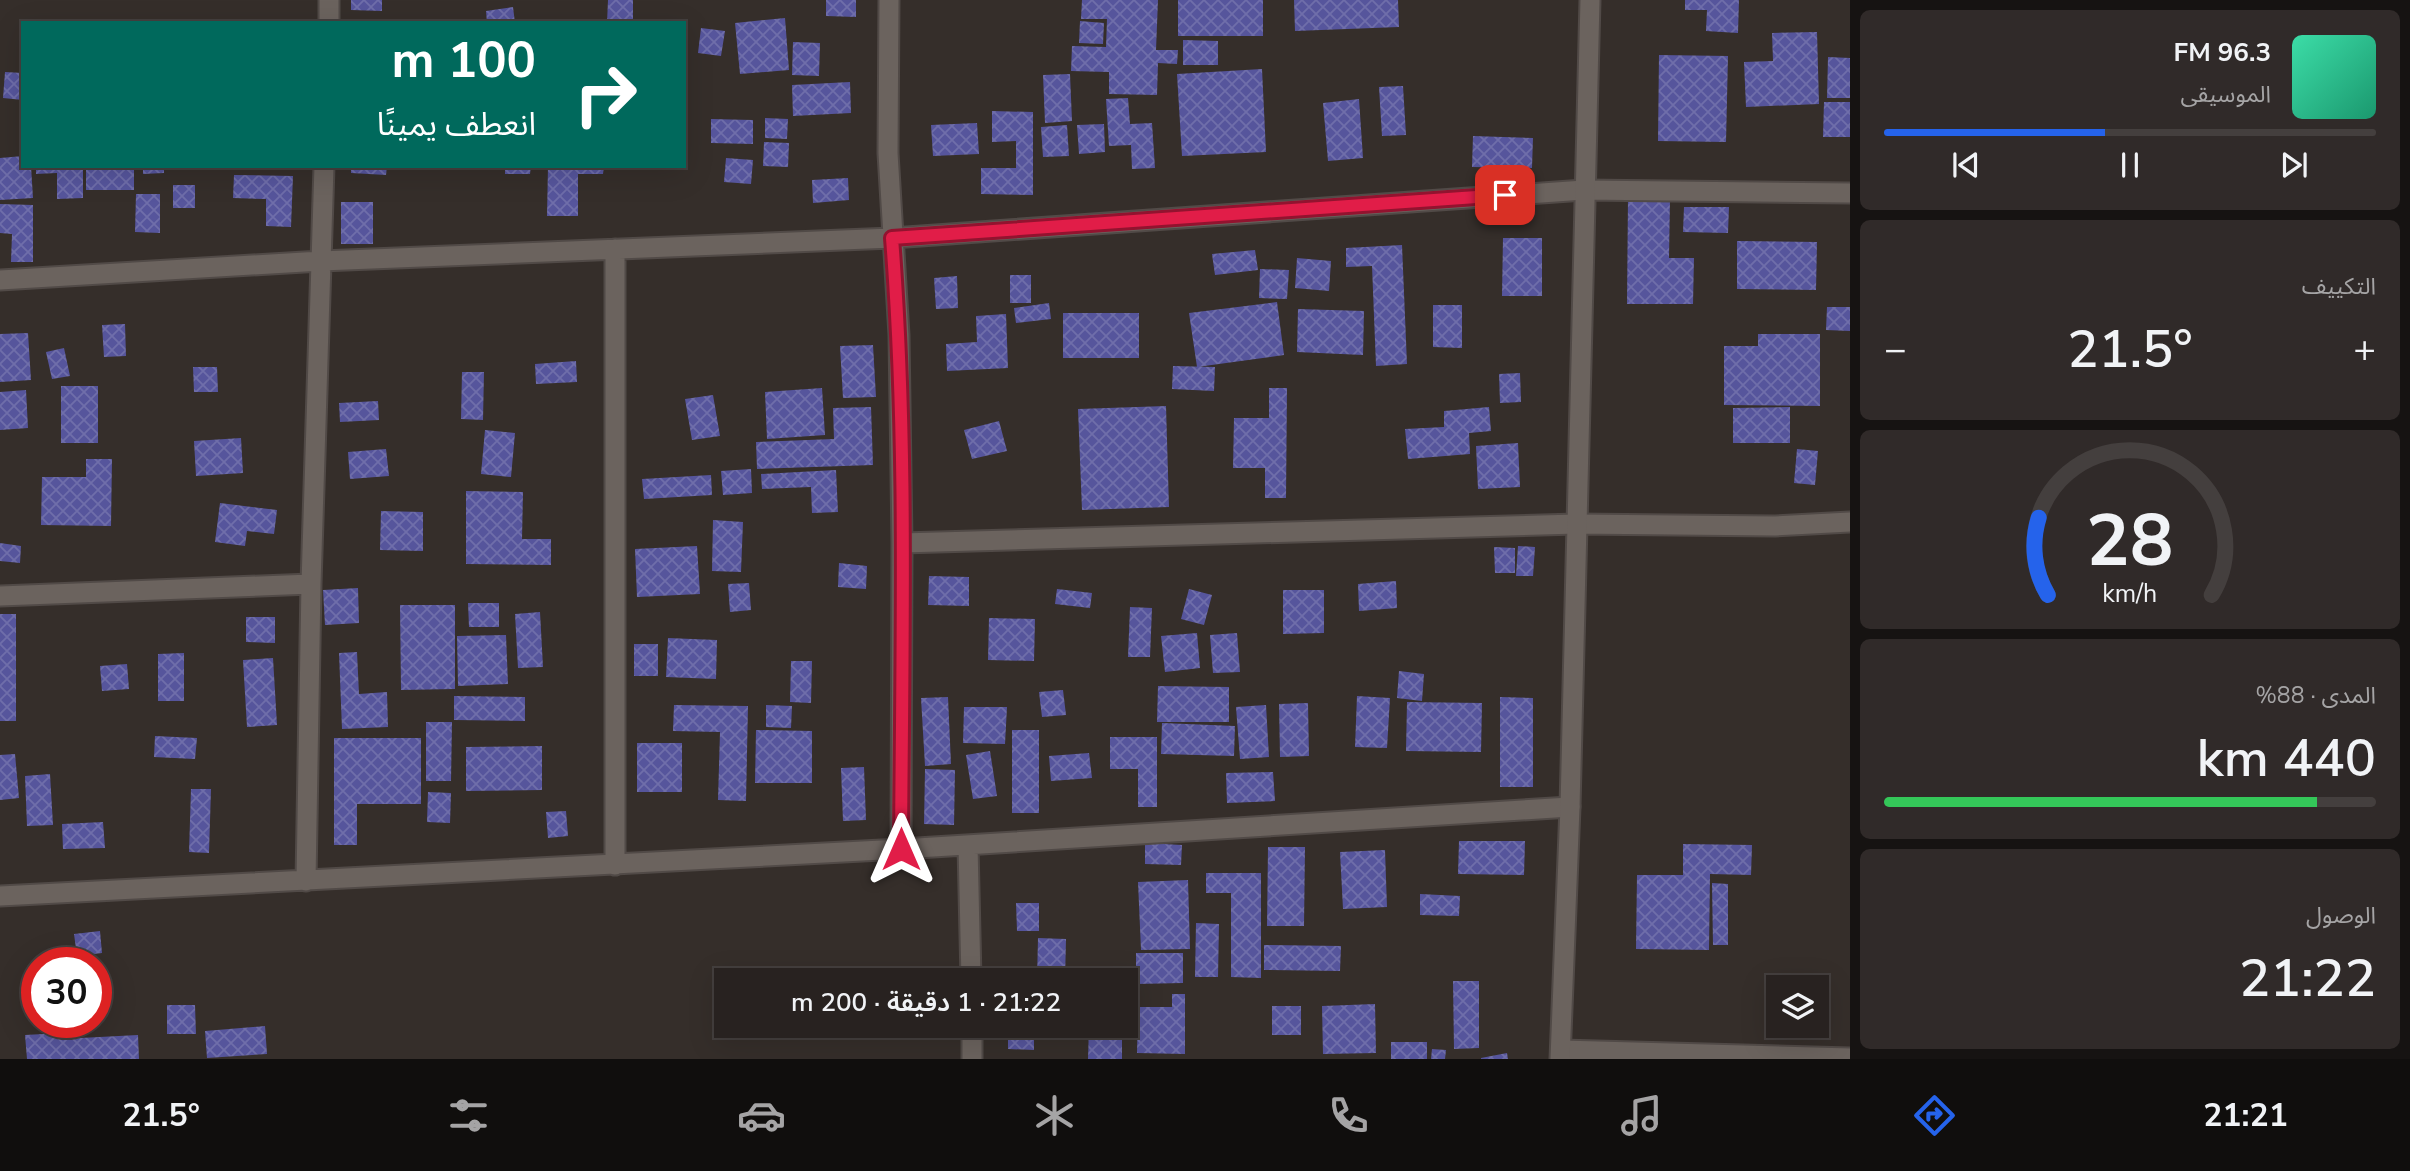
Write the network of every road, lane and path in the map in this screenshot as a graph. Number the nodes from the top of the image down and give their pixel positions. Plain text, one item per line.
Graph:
1 (329, 0) edge
2 (889, 0) edge
3 (1590, 0) edge
4 (328, 21) edge
5 (324, 168) edge
6 (1584, 190) junction
7 (1850, 194) edge
8 (892, 238) junction
9 (615, 249) junction
10 (321, 261) junction
11 (0, 280) edge
12 (1850, 522) edge
13 (1576, 524) junction
14 (902, 543) junction
15 (311, 584) junction
16 (0, 596) edge
17 (1570, 807) junction
18 (968, 845) junction
19 (901, 849) junction
20 (615, 864) junction
21 (306, 881) junction
22 (0, 896) edge
23 (971, 968) edge
24 (972, 1038) edge
25 (1560, 1054) edge
26 (1850, 1058) edge
27 (972, 1059) edge

1 - 4 street
2 - 8 street
3 - 6 street
5 - 10 street
6 - 7 street
6 - 8 street
6 - 13 street
8 - 9 street
8 - 14 street
9 - 10 street
9 - 20 street
10 - 11 street
10 - 15 street
12 - 13 street
13 - 14 street
13 - 17 street
14 - 19 street
15 - 16 street
15 - 21 street
17 - 18 street
17 - 25 street
18 - 19 street
18 - 23 street
19 - 20 street
20 - 21 street
21 - 22 street
24 - 27 street
25 - 26 street

